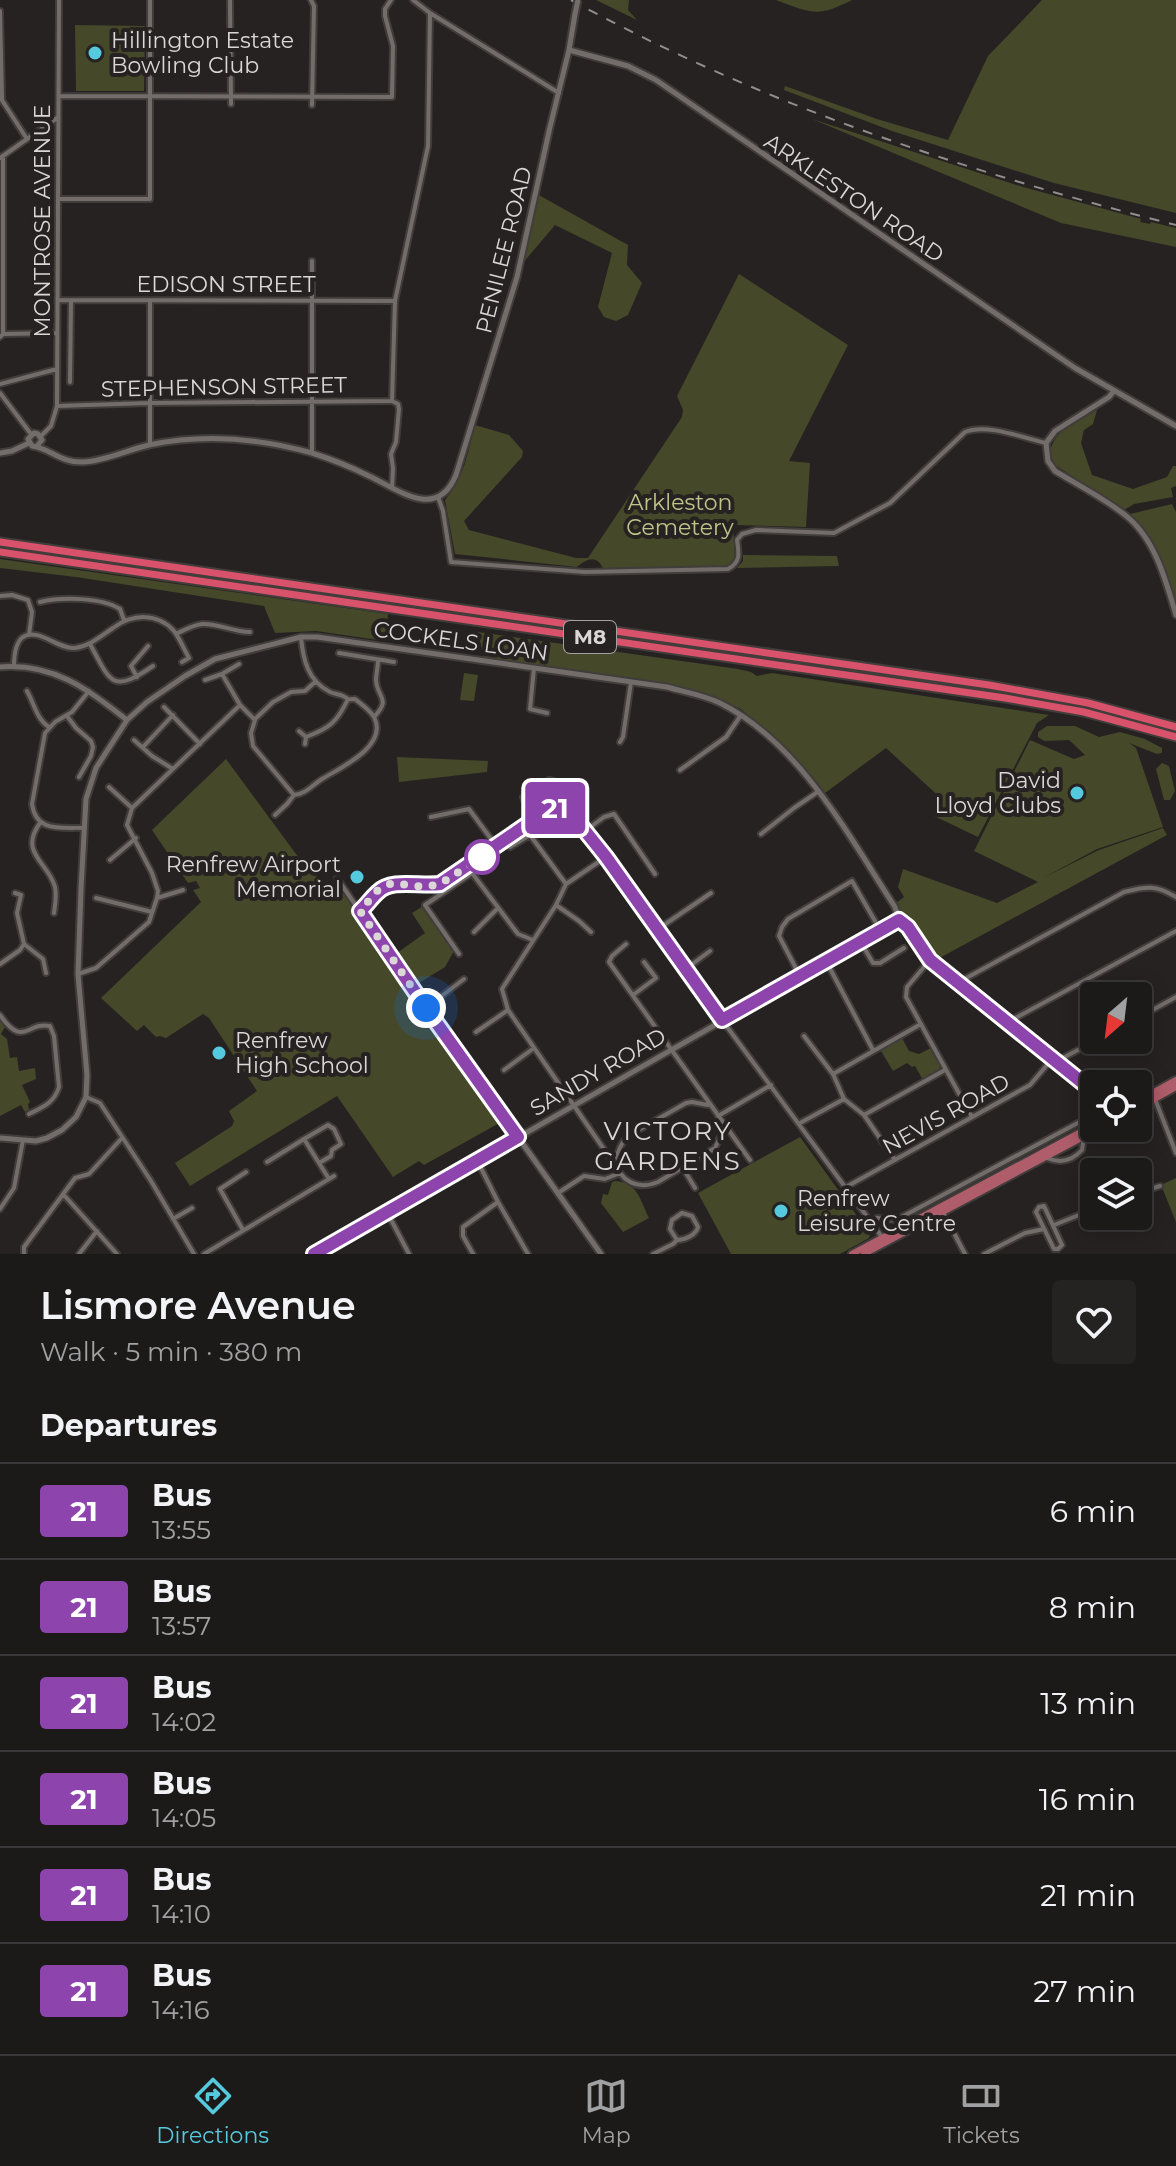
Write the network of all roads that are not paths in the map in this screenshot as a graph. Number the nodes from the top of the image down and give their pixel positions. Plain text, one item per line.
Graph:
1 (59, 0) edge
2 (150, 0) edge
3 (230, 0) edge
4 (311, 0) edge
5 (391, 0) edge
6 (413, 0) edge
7 (578, 0) edge
8 (0, 11) edge
9 (430, 13) junction
10 (569, 50) junction
11 (559, 93) junction
12 (59, 96) junction
13 (150, 97) junction
14 (231, 97) junction
15 (1, 98) edge
16 (312, 102) junction
17 (231, 104) dead end
18 (58, 118) junction
19 (27, 139) junction
20 (2, 157) edge
21 (58, 199) junction
22 (312, 261) dead end
23 (0, 279) edge
24 (4, 285) junction
25 (58, 300) junction
26 (312, 300) junction
27 (71, 301) junction
28 (150, 301) junction
29 (395, 301) junction
30 (58, 333) junction
31 (2, 336) edge
32 (57, 369) junction
33 (70, 382) dead end
34 (0, 384) edge
35 (1113, 392) junction
36 (0, 393) edge
37 (392, 401) junction
38 (311, 402) junction
39 (149, 403) junction
40 (57, 406) junction
41 (1176, 426) edge
42 (31, 434) junction
43 (41, 436) junction
44 (29, 443) junction
45 (1046, 443) junction
46 (150, 445) junction
47 (37, 446) junction
48 (0, 453) edge
49 (312, 453) junction
50 (392, 488) junction
51 (438, 497) junction
52 (0, 540) edge
53 (0, 552) edge
54 (0, 596) edge
55 (40, 602) dead end
56 (1176, 615) edge
57 (124, 620) junction
58 (250, 632) dead end
59 (176, 634) junction
60 (29, 635) junction
61 (301, 637) junction
62 (90, 644) junction
63 (148, 646) dead end
64 (339, 653) dead end
65 (378, 660) junction
66 (182, 662) dead end
67 (394, 662) dead end
68 (239, 664) dead end
69 (14, 666) junction
70 (153, 666) dead end
71 (0, 667) edge
72 (534, 668) junction
73 (222, 674) junction
74 (137, 677) junction
75 (205, 680) dead end
76 (316, 681) junction
77 (631, 682) junction
78 (27, 691) dead end
79 (89, 691) junction
80 (348, 699) junction
81 (240, 705) junction
82 (164, 707) dead end
83 (547, 713) dead end
84 (173, 715) junction
85 (741, 715) junction
86 (67, 716) junction
87 (374, 717) junction
88 (127, 720) junction
89 (255, 720) junction
90 (49, 727) junction
91 (1176, 727) edge
92 (299, 731) dead end
93 (306, 737) junction
94 (1176, 737) edge
95 (134, 740) dead end
96 (620, 742) dead end
97 (200, 744) junction
98 (305, 744) dead end
99 (143, 747) junction
100 (173, 769) junction
101 (680, 770) dead end
102 (79, 777) dead end
103 (553, 781) dead end
104 (109, 787) dead end
105 (819, 791) junction
106 (294, 795) junction
107 (132, 808) junction
108 (275, 815) dead end
109 (431, 817) dead end
110 (532, 821) junction
111 (40, 823) junction
112 (84, 828) junction
113 (585, 831) junction
114 (761, 834) dead end
115 (136, 838) junction
116 (497, 847) junction
117 (510, 847) dead end
118 (606, 857) junction
119 (110, 860) dead end
120 (655, 874) dead end
121 (337, 878) dead end
122 (566, 884) junction
123 (183, 890) dead end
124 (15, 893) dead end
125 (711, 893) dead end
126 (1176, 897) edge
127 (96, 898) dead end
128 (157, 898) junction
129 (556, 905) junction
130 (498, 908) junction
131 (360, 911) junction
132 (152, 912) junction
133 (54, 913) dead end
134 (899, 920) junction
135 (875, 921) dead end
136 (658, 929) junction
137 (1176, 931) edge
138 (474, 932) dead end
139 (591, 932) dead end
140 (533, 940) junction
141 (860, 941) junction
142 (24, 944) junction
143 (626, 944) dead end
144 (904, 948) dead end
145 (710, 951) dead end
146 (459, 954) dead end
147 (930, 960) junction
148 (826, 961) junction
149 (644, 962) dead end
150 (0, 964) edge
151 (687, 968) junction
152 (46, 973) dead end
153 (78, 974) junction
154 (800, 976) junction
155 (464, 979) dead end
156 (959, 982) junction
157 (633, 995) junction
158 (1176, 997) edge
159 (426, 1008) junction
160 (508, 1010) junction
161 (1152, 1010) edge
162 (0, 1015) edge
163 (722, 1020) junction
164 (1008, 1022) junction
165 (921, 1024) junction
166 (476, 1032) dead end
167 (804, 1036) dead end
168 (534, 1048) junction
169 (1080, 1048) edge
170 (670, 1049) junction
171 (873, 1050) junction
172 (1055, 1060) junction
173 (504, 1070) dead end
174 (945, 1070) junction
175 (833, 1074) junction
176 (1176, 1080) edge
177 (1080, 1081) edge
178 (771, 1085) junction
179 (1176, 1087) edge
180 (1154, 1096) junction
181 (86, 1097) junction
182 (844, 1099) junction
183 (574, 1104) junction
184 (711, 1106) junction
185 (29, 1114) dead end
186 (864, 1115) junction
187 (972, 1117) junction
188 (720, 1118) junction
189 (1080, 1122) edge
190 (800, 1123) junction
191 (1080, 1133) edge
192 (518, 1137) junction
193 (0, 1138) edge
194 (122, 1138) junction
195 (304, 1139) junction
196 (1080, 1139) edge
197 (23, 1140) junction
198 (1083, 1142) edge
199 (1176, 1152) edge
200 (1046, 1157) junction
201 (477, 1160) junction
202 (750, 1160) dead end
203 (895, 1160) junction
204 (267, 1162) dead end
205 (617, 1162) junction
206 (319, 1163) junction
207 (683, 1168) junction
208 (246, 1172) dead end
209 (620, 1173) junction
210 (1160, 1186) dead end
211 (846, 1187) junction
212 (695, 1188) dead end
213 (1152, 1189) edge
214 (558, 1193) junction
215 (63, 1194) junction
216 (498, 1202) junction
217 (192, 1208) dead end
218 (0, 1209) edge
219 (941, 1209) junction
220 (387, 1212) junction
221 (1080, 1214) edge
222 (173, 1219) junction
223 (871, 1222) junction
224 (1053, 1225) junction
225 (1044, 1229) junction
226 (243, 1230) junction
227 (97, 1231) junction
228 (677, 1240) junction
229 (884, 1240) junction
230 (600, 1252) edge
231 (318, 1253) edge
232 (24, 1254) edge
233 (79, 1254) edge
234 (117, 1254) edge
235 (194, 1254) edge
236 (204, 1254) edge
237 (409, 1254) edge
238 (473, 1254) edge
239 (528, 1254) edge
240 (591, 1254) edge
241 (653, 1254) edge
242 (852, 1254) edge
243 (864, 1254) edge
244 (965, 1254) edge
245 (984, 1254) edge

1 - 12 street, MONTROSE AVENUE
2 - 13 street
3 - 14 street
4 - 16 street
5 - 16 street
6 - 9 street
7 - 10 street, PENILEE ROAD, bridge
8 - 15 street
9 - 11 street
9 - 29 street
10 - 11 street, PENILEE ROAD
10 - 35 street, ARKLESTON ROAD
11 - 51 street, PENILEE ROAD
12 - 13 street
12 - 18 street, MONTROSE AVENUE
13 - 14 street
13 - 21 street
14 - 16 street
14 - 17 street
15 - 19 street
18 - 19 street
18 - 21 street, MONTROSE AVENUE
19 - 20 street
20 - 24 street
21 - 25 street, MONTROSE AVENUE
22 - 26 street
23 - 24 street
24 - 31 street
25 - 27 street, EDISON STREET
25 - 30 street, MONTROSE AVENUE
26 - 28 street, EDISON STREET
26 - 29 street, EDISON STREET
26 - 38 street
27 - 28 street, EDISON STREET
27 - 33 street
28 - 39 street
29 - 37 street
30 - 31 street
30 - 32 street, MONTROSE AVENUE
32 - 34 street
32 - 40 street, MONTROSE AVENUE
35 - 41 street, ARKLESTON ROAD
35 - 45 street
36 - 42 street
37 - 38 street, STEPHENSON STREET
37 - 50 street
38 - 39 street, STEPHENSON STREET
38 - 49 street
39 - 40 street, STEPHENSON STREET
39 - 46 street
40 - 43 street, MONTROSE AVENUE
42 - 43 street
42 - 44 street
43 - 47 street
44 - 47 street
44 - 48 street
45 - 51 street
45 - 56 street
46 - 47 street
46 - 49 street
49 - 50 street
50 - 51 street
52 - 91 highway, M8
53 - 94 highway, M8
54 - 60 street
55 - 57 street
57 - 59 street
57 - 62 street
58 - 59 street
59 - 66 street
60 - 62 street
60 - 69 street
61 - 72 street, COCKELS LOAN
61 - 76 street
61 - 88 street, COCKELS LOAN
62 - 74 street
63 - 74 street
64 - 65 street
65 - 67 street
65 - 87 street
68 - 73 street
69 - 71 street
69 - 79 street
70 - 74 street
72 - 77 street, COCKELS LOAN
72 - 83 street
73 - 75 street
73 - 81 street
76 - 80 street
76 - 89 street
77 - 85 street, COCKELS LOAN
77 - 96 street
78 - 90 street
79 - 86 street
79 - 88 street
80 - 87 street
80 - 93 street
81 - 89 street
81 - 97 street
82 - 84 street
84 - 97 street
84 - 99 street
85 - 101 street
85 - 105 street, COCKELS LOAN
86 - 90 street
86 - 102 street
87 - 106 street
88 - 112 street, COCKELS LOAN
89 - 106 street
90 - 111 street
92 - 93 street
93 - 98 street
95 - 99 street
97 - 100 street
99 - 100 street
100 - 107 street
103 - 110 street
104 - 107 street
105 - 114 street
105 - 134 street, COCKELS LOAN
106 - 108 street
107 - 115 street
109 - 116 street
110 - 113 street
110 - 116 street
111 - 112 street
111 - 133 street
112 - 153 street, COCKELS LOAN
113 - 118 street
113 - 120 street
115 - 119 street
115 - 128 street
116 - 131 street
117 - 122 street
118 - 122 street
118 - 136 street
121 - 131 street
122 - 129 street
123 - 128 street
124 - 142 street
125 - 136 street
126 - 156 street
127 - 132 street
128 - 132 street
129 - 139 street
129 - 140 street
130 - 138 street
130 - 140 street
130 - 146 street
131 - 159 street
132 - 153 street
134 - 141 street, SANDY ROAD
134 - 147 street, COCKELS LOAN
135 - 154 street
136 - 151 street
137 - 164 street
140 - 160 street
141 - 144 street
141 - 148 street, SANDY ROAD
142 - 150 street
142 - 152 street
143 - 157 street
145 - 151 street
147 - 156 street, COCKELS LOAN
147 - 165 street
148 - 154 street, SANDY ROAD
148 - 171 street
149 - 157 street
151 - 163 street
153 - 181 street, COCKELS LOAN
154 - 163 street, SANDY ROAD
155 - 159 street
156 - 164 street, COCKELS LOAN
157 - 170 street
158 - 161 street
159 - 192 street
160 - 166 street
160 - 168 street
162 - 185 street
163 - 170 street, SANDY ROAD
163 - 178 street
164 - 172 street, COCKELS LOAN
165 - 171 street
165 - 174 street
167 - 175 street
168 - 173 street
168 - 183 street
169 - 172 street, NEVIS ROAD
170 - 183 street, SANDY ROAD
170 - 184 street
171 - 175 street
172 - 177 street, COCKELS LOAN
172 - 187 street, NEVIS ROAD
174 - 186 street
174 - 187 street
175 - 182 street
176 - 180 main road
178 - 188 street
178 - 190 street
179 - 180 main road
180 - 199 street
181 - 194 street
181 - 197 street
182 - 186 street
182 - 190 street
183 - 192 street, SANDY ROAD
183 - 205 street
184 - 188 street
184 - 205 street
186 - 203 street
187 - 203 street, NEVIS ROAD
188 - 202 street
188 - 207 street
189 - 223 street
190 - 211 street
191 - 219 main road
192 - 201 street, SANDY ROAD
192 - 214 street
193 - 197 street
194 - 215 street
194 - 222 street
195 - 204 street
195 - 206 street
195 - 206 street
196 - 200 main road
197 - 218 street
198 - 200 street
200 - 219 main road
201 - 216 street
201 - 220 street, SANDY ROAD
203 - 211 street, NEVIS ROAD
205 - 209 street
206 - 226 street
207 - 209 street
207 - 212 street
208 - 226 street
209 - 214 street
210 - 213 street
211 - 223 street
214 - 230 street
215 - 227 street
215 - 232 street
216 - 238 street
216 - 239 street
217 - 222 street
219 - 229 main road
219 - 244 street
220 - 231 street, SANDY ROAD
220 - 237 street
221 - 224 street
222 - 235 street
223 - 229 street
224 - 225 street
224 - 225 street
224 - 225 street
225 - 245 street
226 - 236 street
227 - 233 street
227 - 234 street
228 - 228 street
228 - 241 street
229 - 242 main road
229 - 243 main road
230 - 240 street

